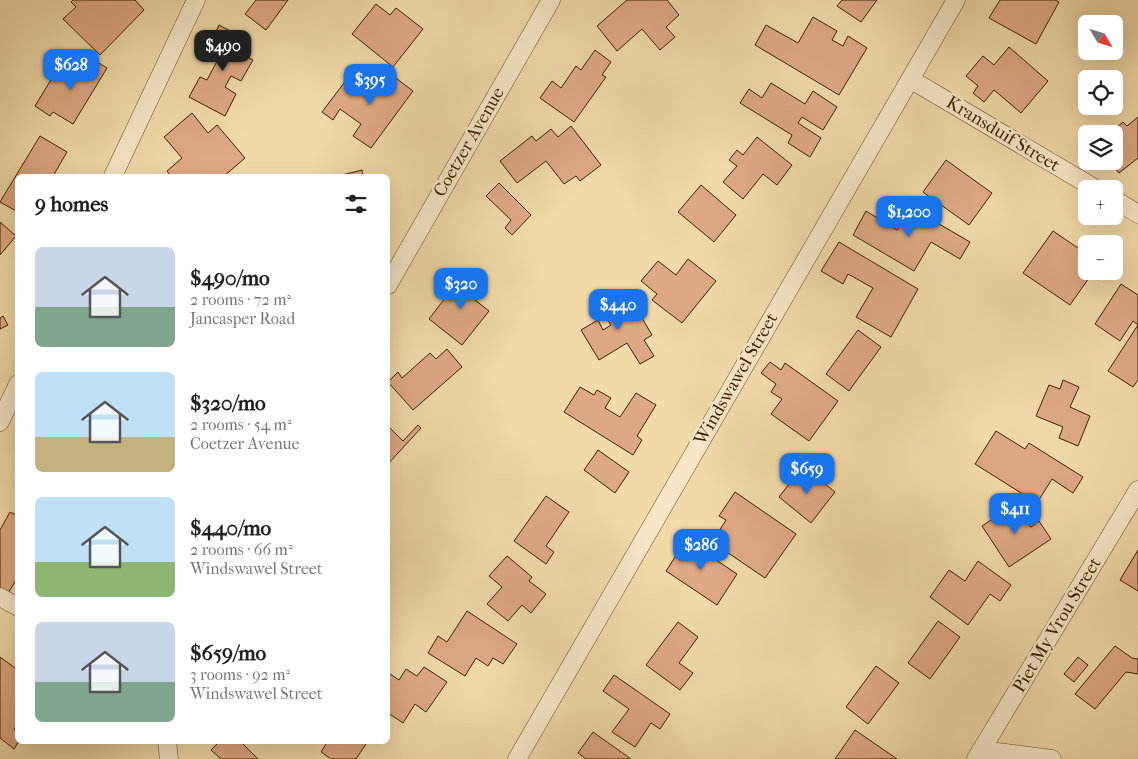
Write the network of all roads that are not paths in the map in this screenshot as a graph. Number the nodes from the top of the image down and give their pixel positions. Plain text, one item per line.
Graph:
1 (196, 0) edge
2 (551, 0) edge
3 (956, 0) edge
4 (910, 79) junction
5 (114, 174) edge
6 (1081, 180) edge
7 (1123, 205) edge
8 (1138, 214) edge
9 (390, 282) edge
10 (15, 390) edge
11 (0, 422) edge
12 (1138, 490) edge
13 (0, 597) edge
14 (15, 605) edge
15 (167, 744) edge
16 (978, 754) edge
17 (169, 759) edge
18 (517, 759) edge
19 (1052, 759) edge

1 - 5 street
2 - 9 street, Coetzer Avenue
3 - 4 street, Windswawel Street
4 - 6 street, Kransduif Street
4 - 18 street, Windswawel Street
7 - 8 street
10 - 11 street
12 - 16 street, Piet My Vrou Street
13 - 14 street
15 - 17 street
16 - 19 street

